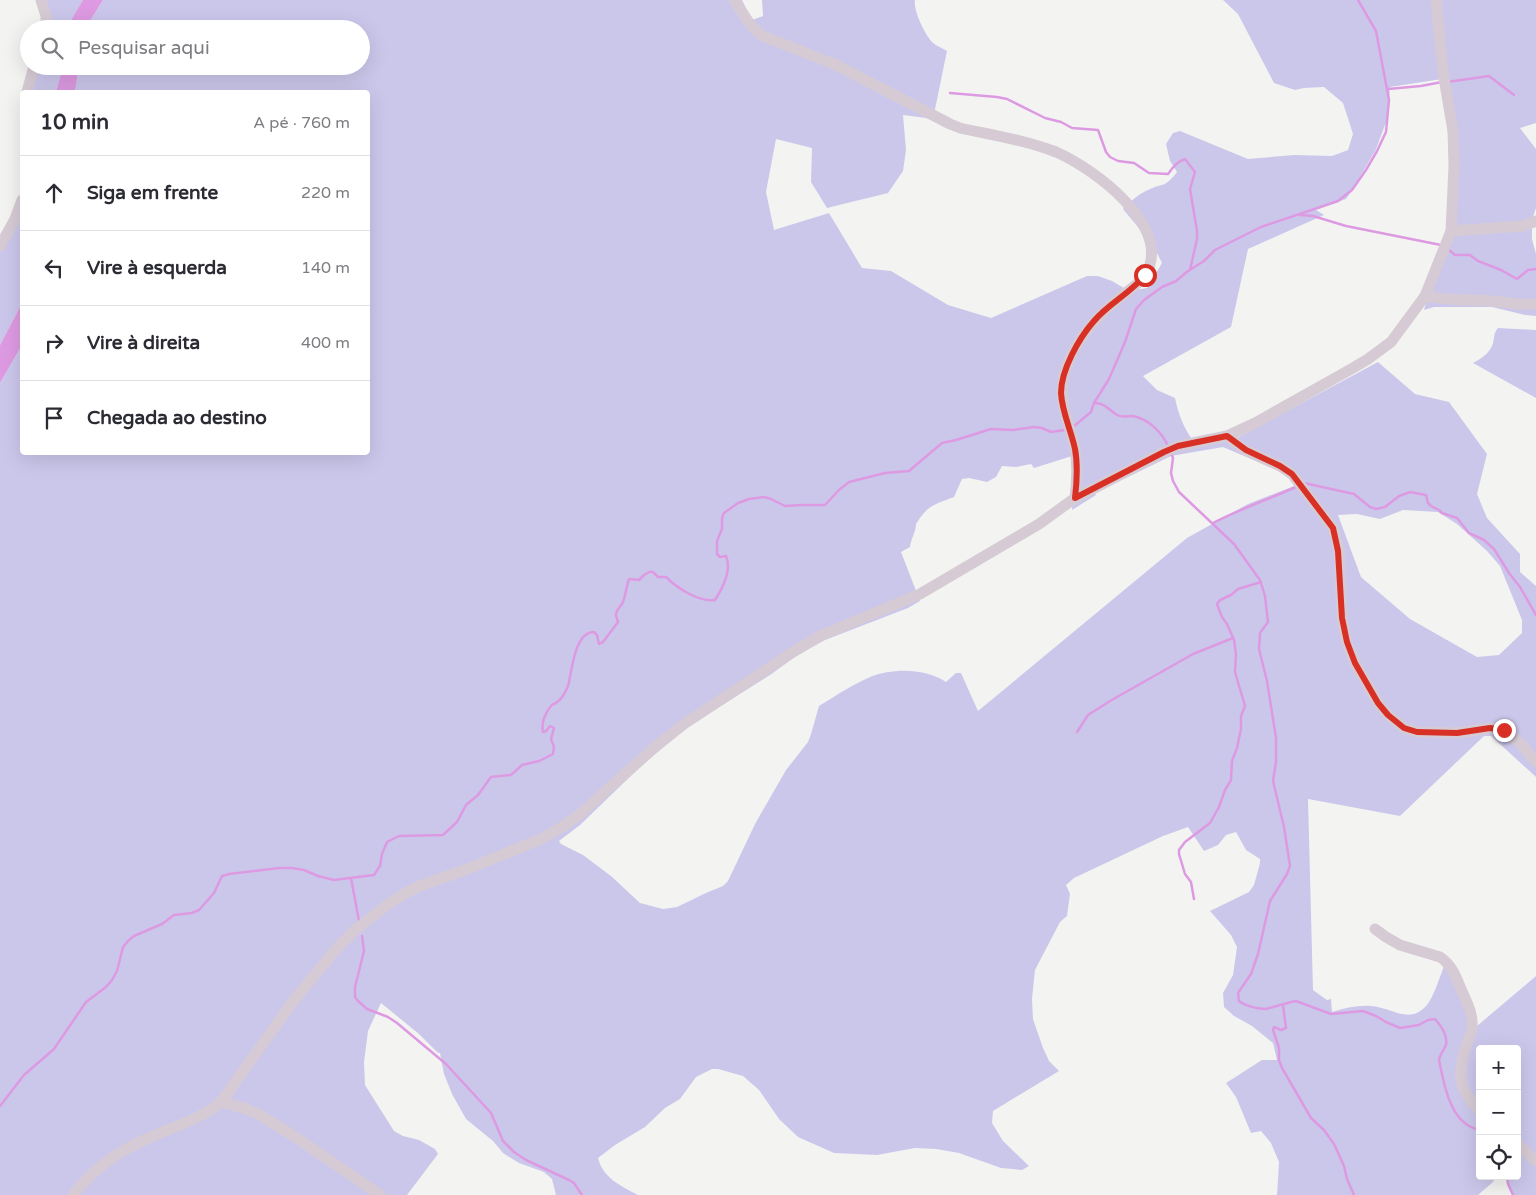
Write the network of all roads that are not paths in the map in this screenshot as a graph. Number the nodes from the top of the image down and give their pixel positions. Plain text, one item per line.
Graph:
1 (42, 0) edge
2 (734, 0) edge
3 (1436, 0) edge
4 (46, 20) edge
5 (32, 75) edge
6 (28, 90) edge
7 (20, 205) edge
8 (1536, 221) edge
9 (1451, 231) junction
10 (0, 246) edge
11 (1425, 296) junction
12 (1536, 304) edge
13 (1227, 436) junction
14 (1075, 498) junction
15 (1536, 762) edge
16 (1375, 929) dead end
17 (221, 1102) junction
18 (1476, 1106) edge
19 (1521, 1147) edge
20 (1536, 1161) edge
21 (74, 1195) edge
22 (380, 1195) edge

1 - 4 street
2 - 14 street
3 - 9 street
5 - 6 street
7 - 10 street
8 - 9 street
9 - 11 street
11 - 12 street
11 - 13 street
13 - 14 street
13 - 15 street
14 - 17 street
16 - 18 street
17 - 21 street
17 - 22 street
19 - 20 street

